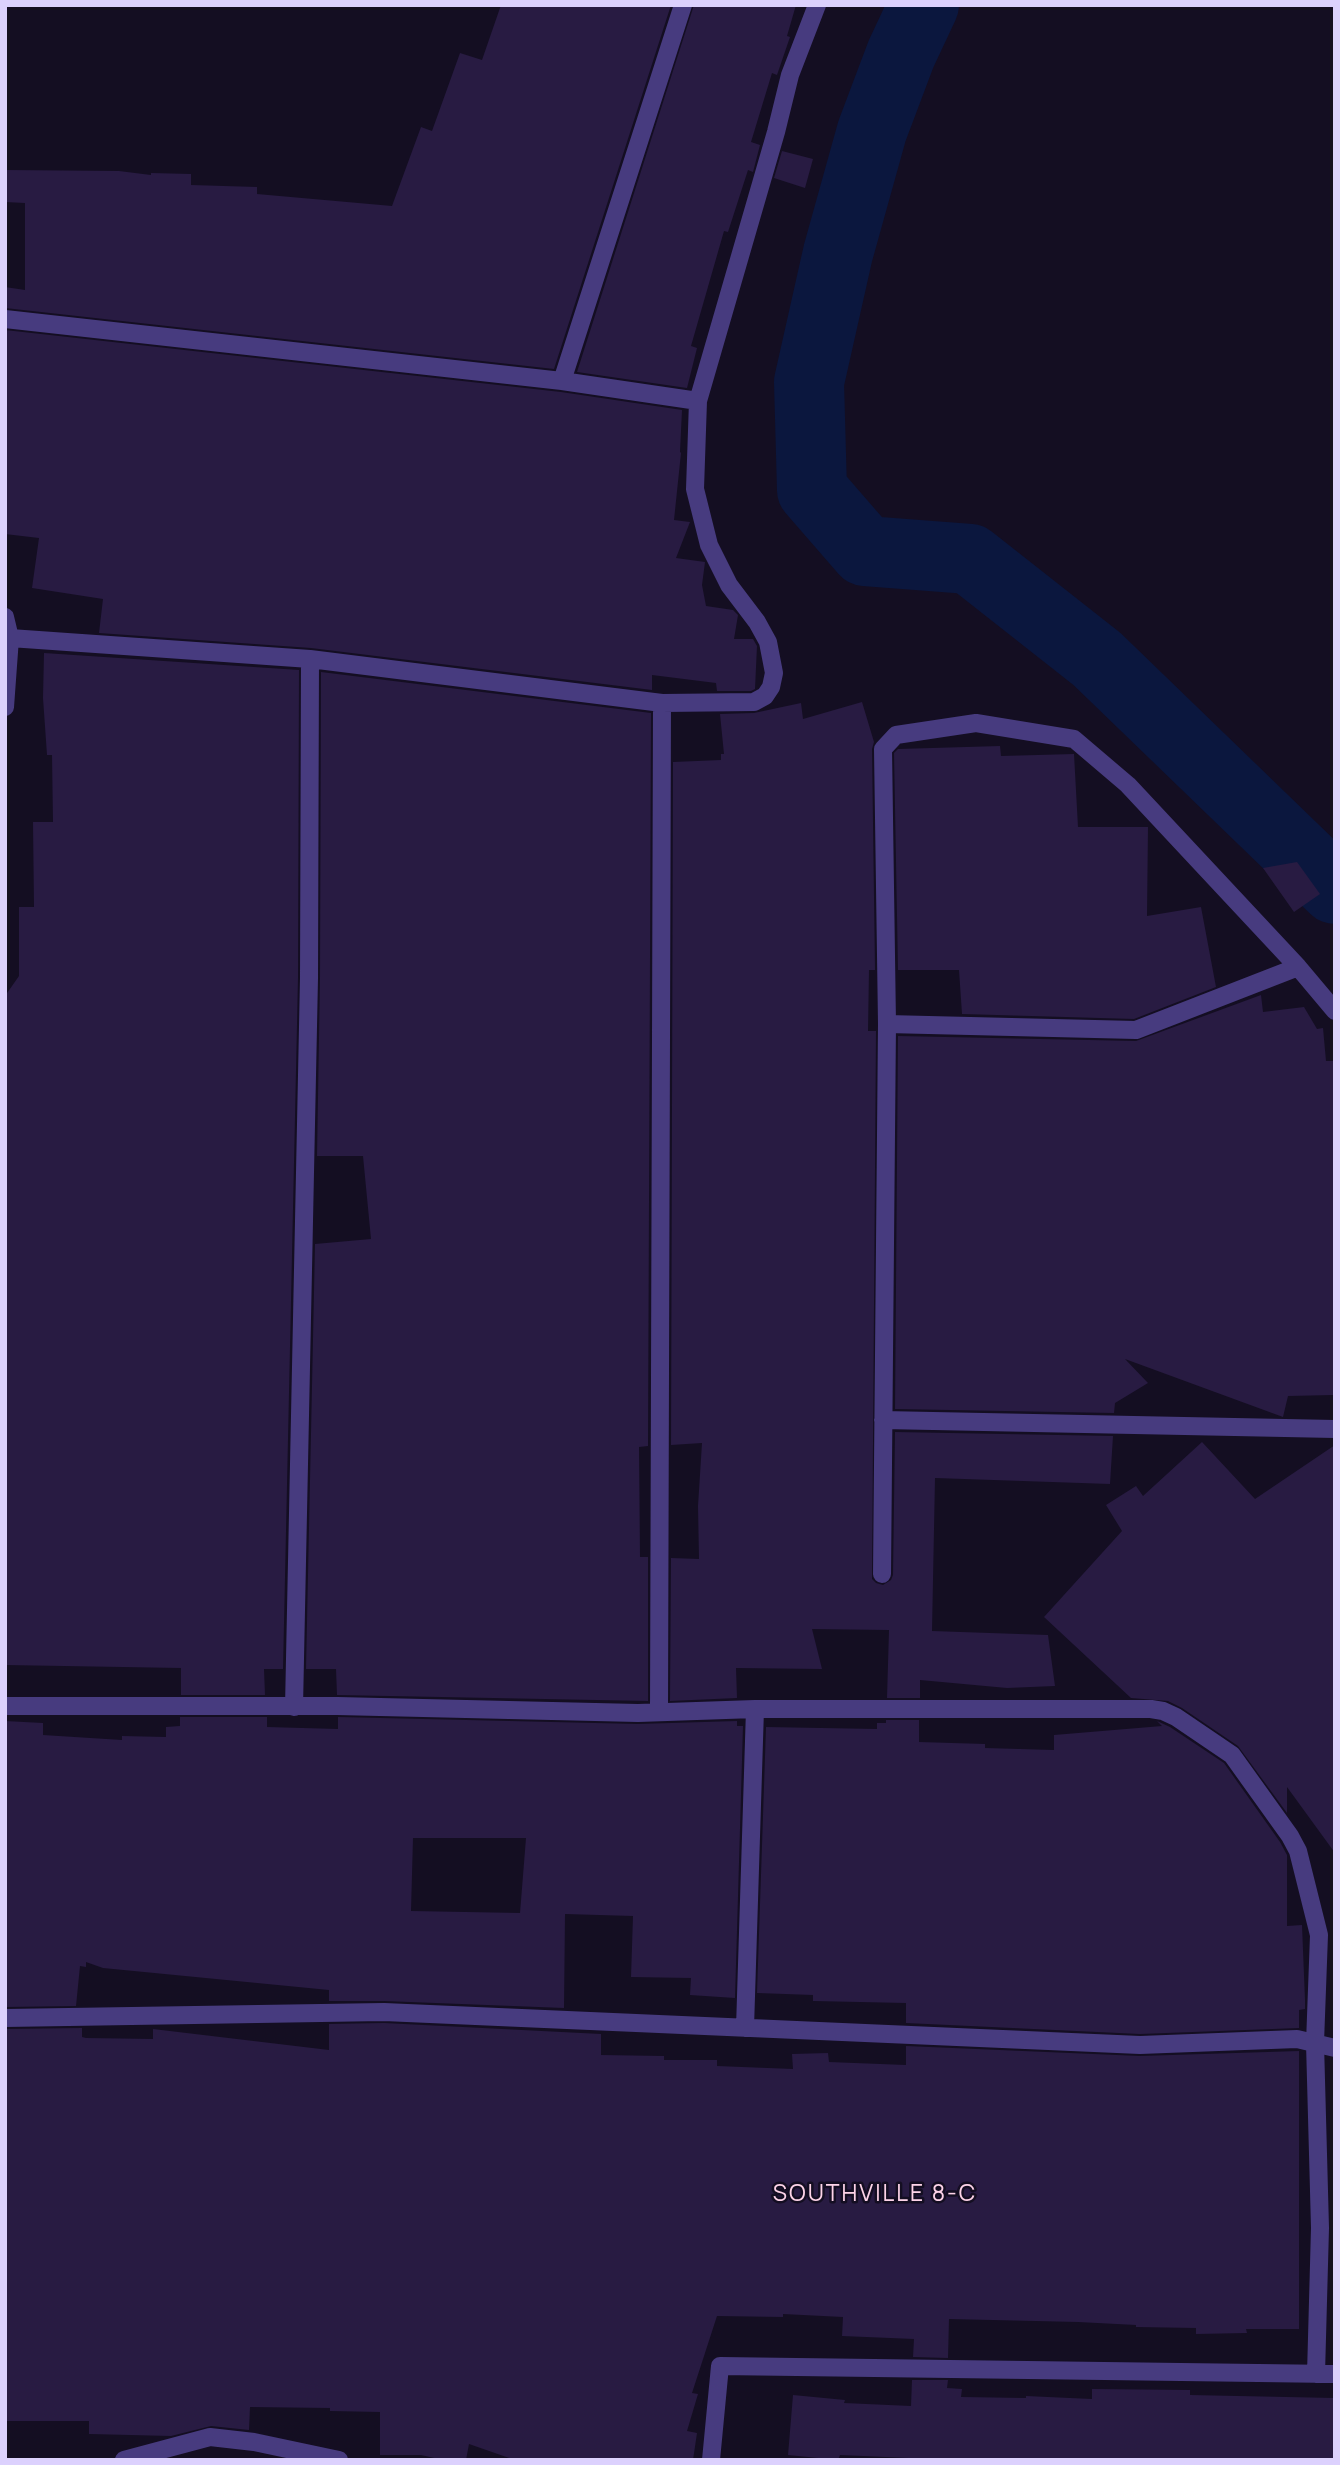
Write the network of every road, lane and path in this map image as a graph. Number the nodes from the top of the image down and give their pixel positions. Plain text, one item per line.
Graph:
1 (683, 5) edge
2 (817, 5) edge
3 (5, 319) edge
4 (562, 381) junction
5 (698, 401) junction
6 (5, 617) edge
7 (10, 638) junction
8 (310, 659) junction
9 (662, 703) junction
10 (5, 707) edge
11 (1298, 967) junction
12 (1335, 1011) edge
13 (887, 1024) junction
14 (883, 1420) junction
15 (1335, 1429) edge
16 (882, 1574) dead end
17 (5, 1706) edge
18 (294, 1707) junction
19 (755, 1709) junction
20 (659, 1711) junction
21 (5, 2018) edge
22 (745, 2028) junction
23 (1315, 2043) junction
24 (1335, 2048) edge
25 (1328, 2228) edge
26 (1326, 2374) edge
27 (124, 2460) edge
28 (339, 2460) edge
29 (711, 2460) edge

1 - 4 street
2 - 5 street
3 - 4 street
4 - 5 street
5 - 9 street
6 - 7 street
7 - 8 street
7 - 10 street
8 - 9 street
8 - 18 street
9 - 20 street
11 - 12 street
11 - 13 street
11 - 13 street
13 - 14 street
14 - 15 street
14 - 16 street
17 - 18 street
18 - 20 street
19 - 20 street
19 - 22 street
19 - 23 street
21 - 22 street
22 - 23 street
23 - 24 street
23 - 25 street
25 - 26 street
26 - 29 street
27 - 28 street

